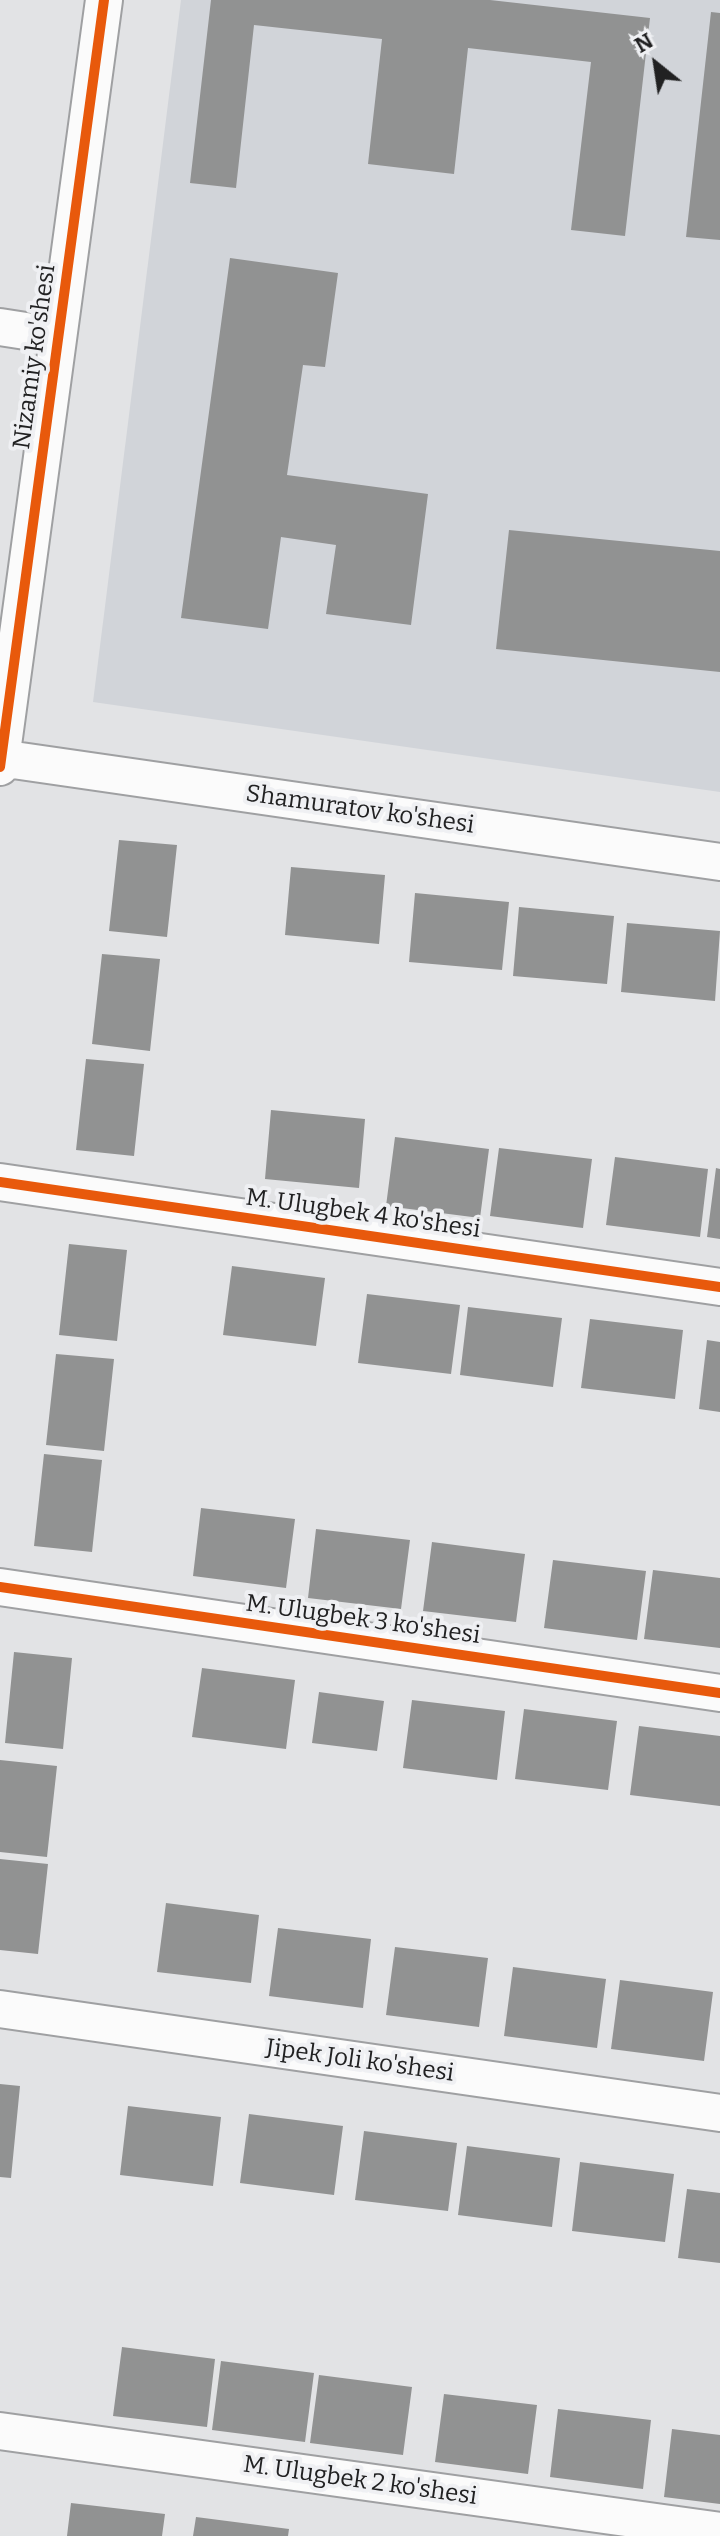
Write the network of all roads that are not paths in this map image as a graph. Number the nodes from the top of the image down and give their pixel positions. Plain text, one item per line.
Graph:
1 (104, 0) edge
2 (0, 327) edge
3 (58, 336) junction
4 (0, 761) edge
5 (720, 862) edge
6 (0, 1182) edge
7 (720, 1287) edge
8 (0, 1587) edge
9 (720, 1693) edge
10 (0, 2009) edge
11 (720, 2113) edge
12 (0, 2431) edge
13 (720, 2531) edge

1 - 3 street, Nizamiy ko'shesi
2 - 3 street
3 - 4 street, Nizamiy ko'shesi
4 - 5 street, Shamuratov ko'shesi
6 - 7 street, M. Ulugbek 4 ko'shesi
8 - 9 street, M. Ulugbek 3 ko'shesi
10 - 11 street, Jipek Joli ko'shesi
12 - 13 street, M. Ulugbek 2 ko'shesi

